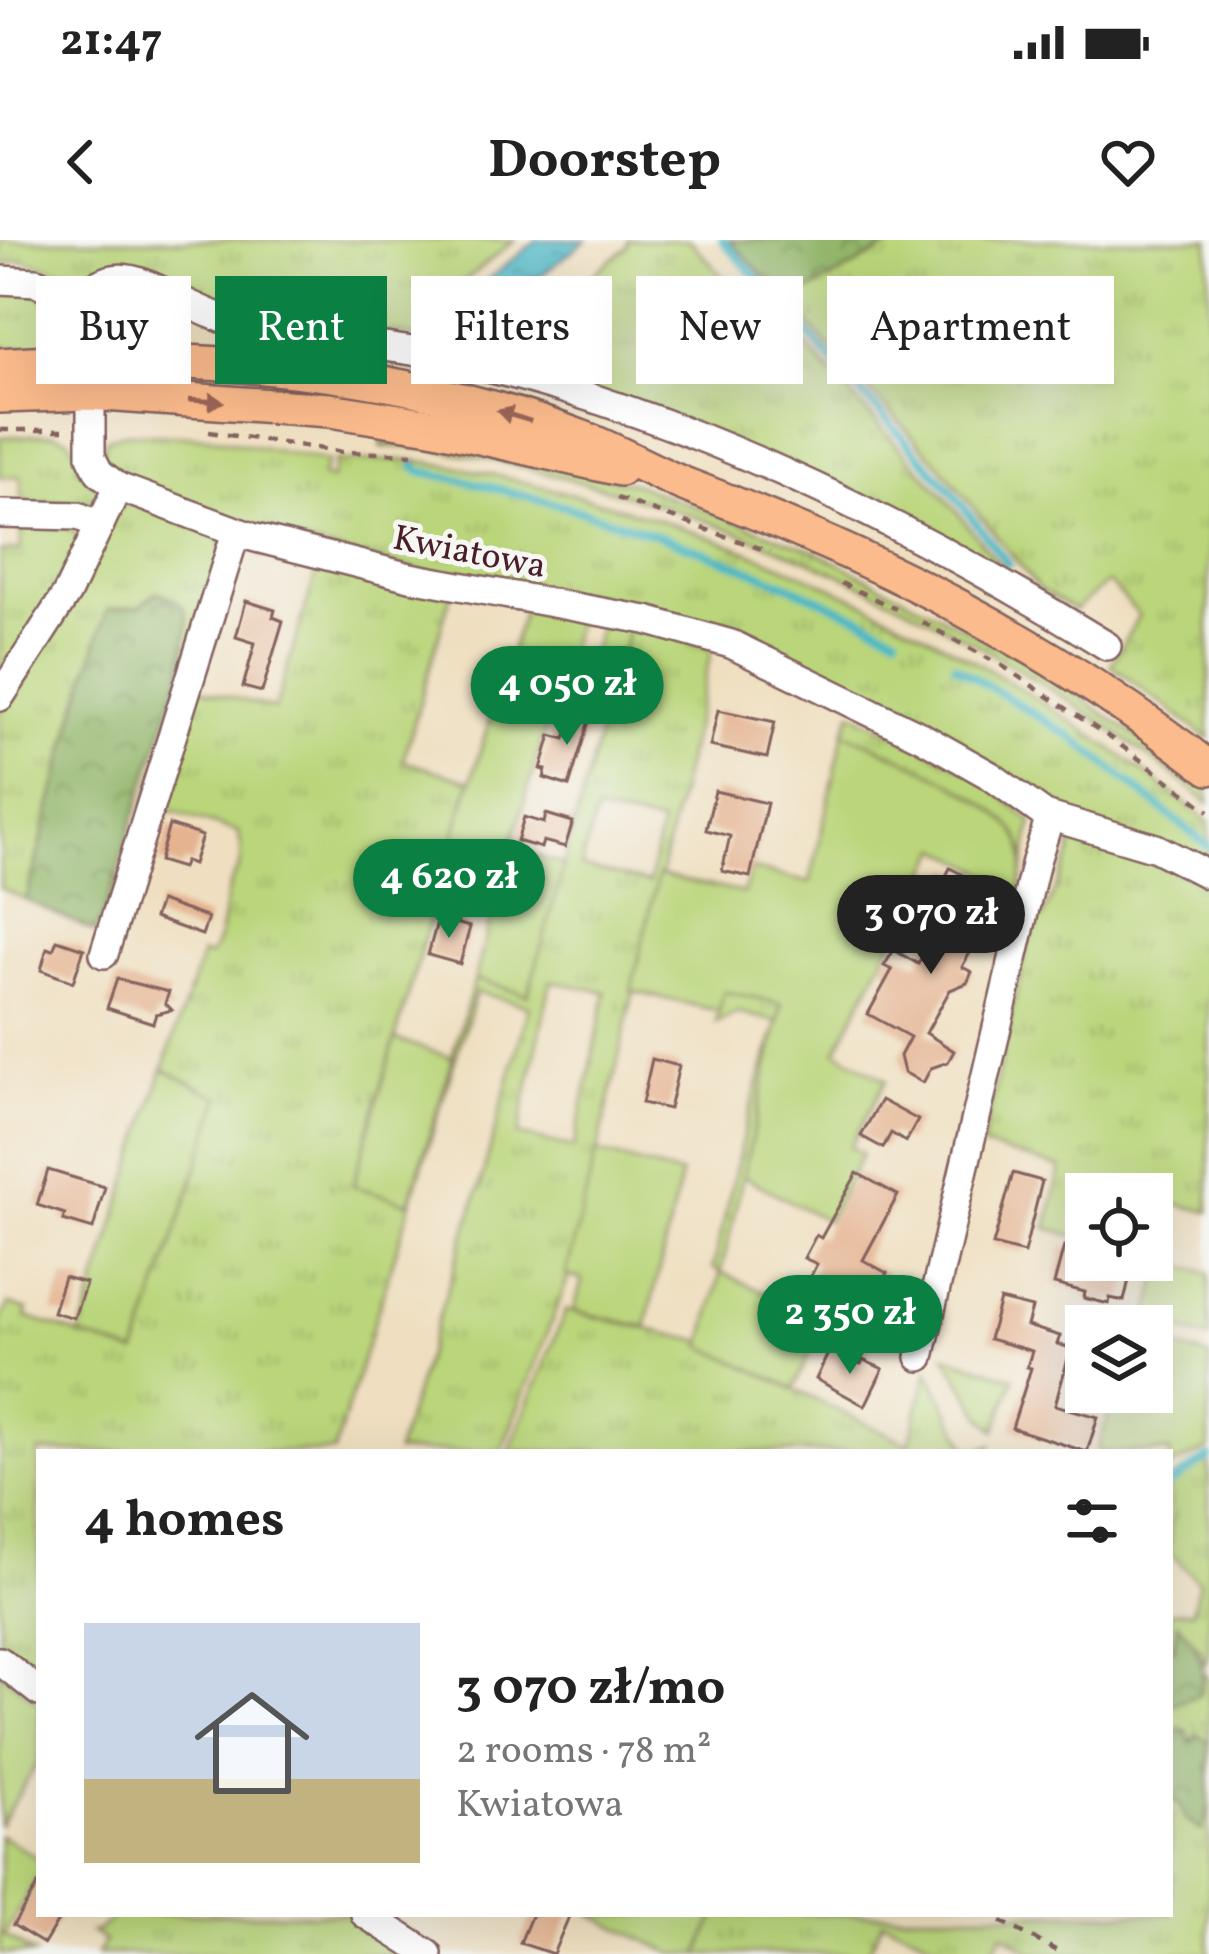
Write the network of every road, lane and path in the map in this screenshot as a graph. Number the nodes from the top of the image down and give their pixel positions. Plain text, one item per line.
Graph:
1 (0, 280) edge
2 (36, 282) edge
3 (191, 303) edge
4 (0, 365) edge
5 (36, 370) edge
6 (57, 384) edge
7 (90, 384) edge
8 (141, 384) edge
9 (0, 396) edge
10 (0, 430) edge
11 (195, 430) dead end
12 (74, 436) dead end
13 (413, 454) dead end
14 (118, 488) junction
15 (604, 495) dead end
16 (0, 514) edge
17 (100, 525) junction
18 (236, 532) junction
19 (772, 553) dead end
20 (838, 581) dead end
21 (1107, 646) dead end
22 (0, 697) edge
23 (1209, 768) edge
24 (1209, 811) edge
25 (1050, 817) junction
26 (1209, 875) edge
27 (104, 954) dead end
28 (920, 1358) dead end
29 (0, 1661) edge
30 (36, 1690) edge
31 (370, 1917) edge
32 (1000, 1921) dead end
33 (428, 1954) edge
34 (1063, 1954) edge

1 - 2 street
3 - 21 street
4 - 5 main road
6 - 9 main road
7 - 14 street
8 - 23 main road
10 - 12 path
11 - 13 path
14 - 17 street
14 - 18 street, Kwiatowa
15 - 19 path
16 - 17 street
17 - 22 street
18 - 25 street, Kwiatowa
18 - 27 street
20 - 24 path
25 - 26 street, Kwiatowa
25 - 28 street
29 - 30 street
31 - 33 street
32 - 34 path

